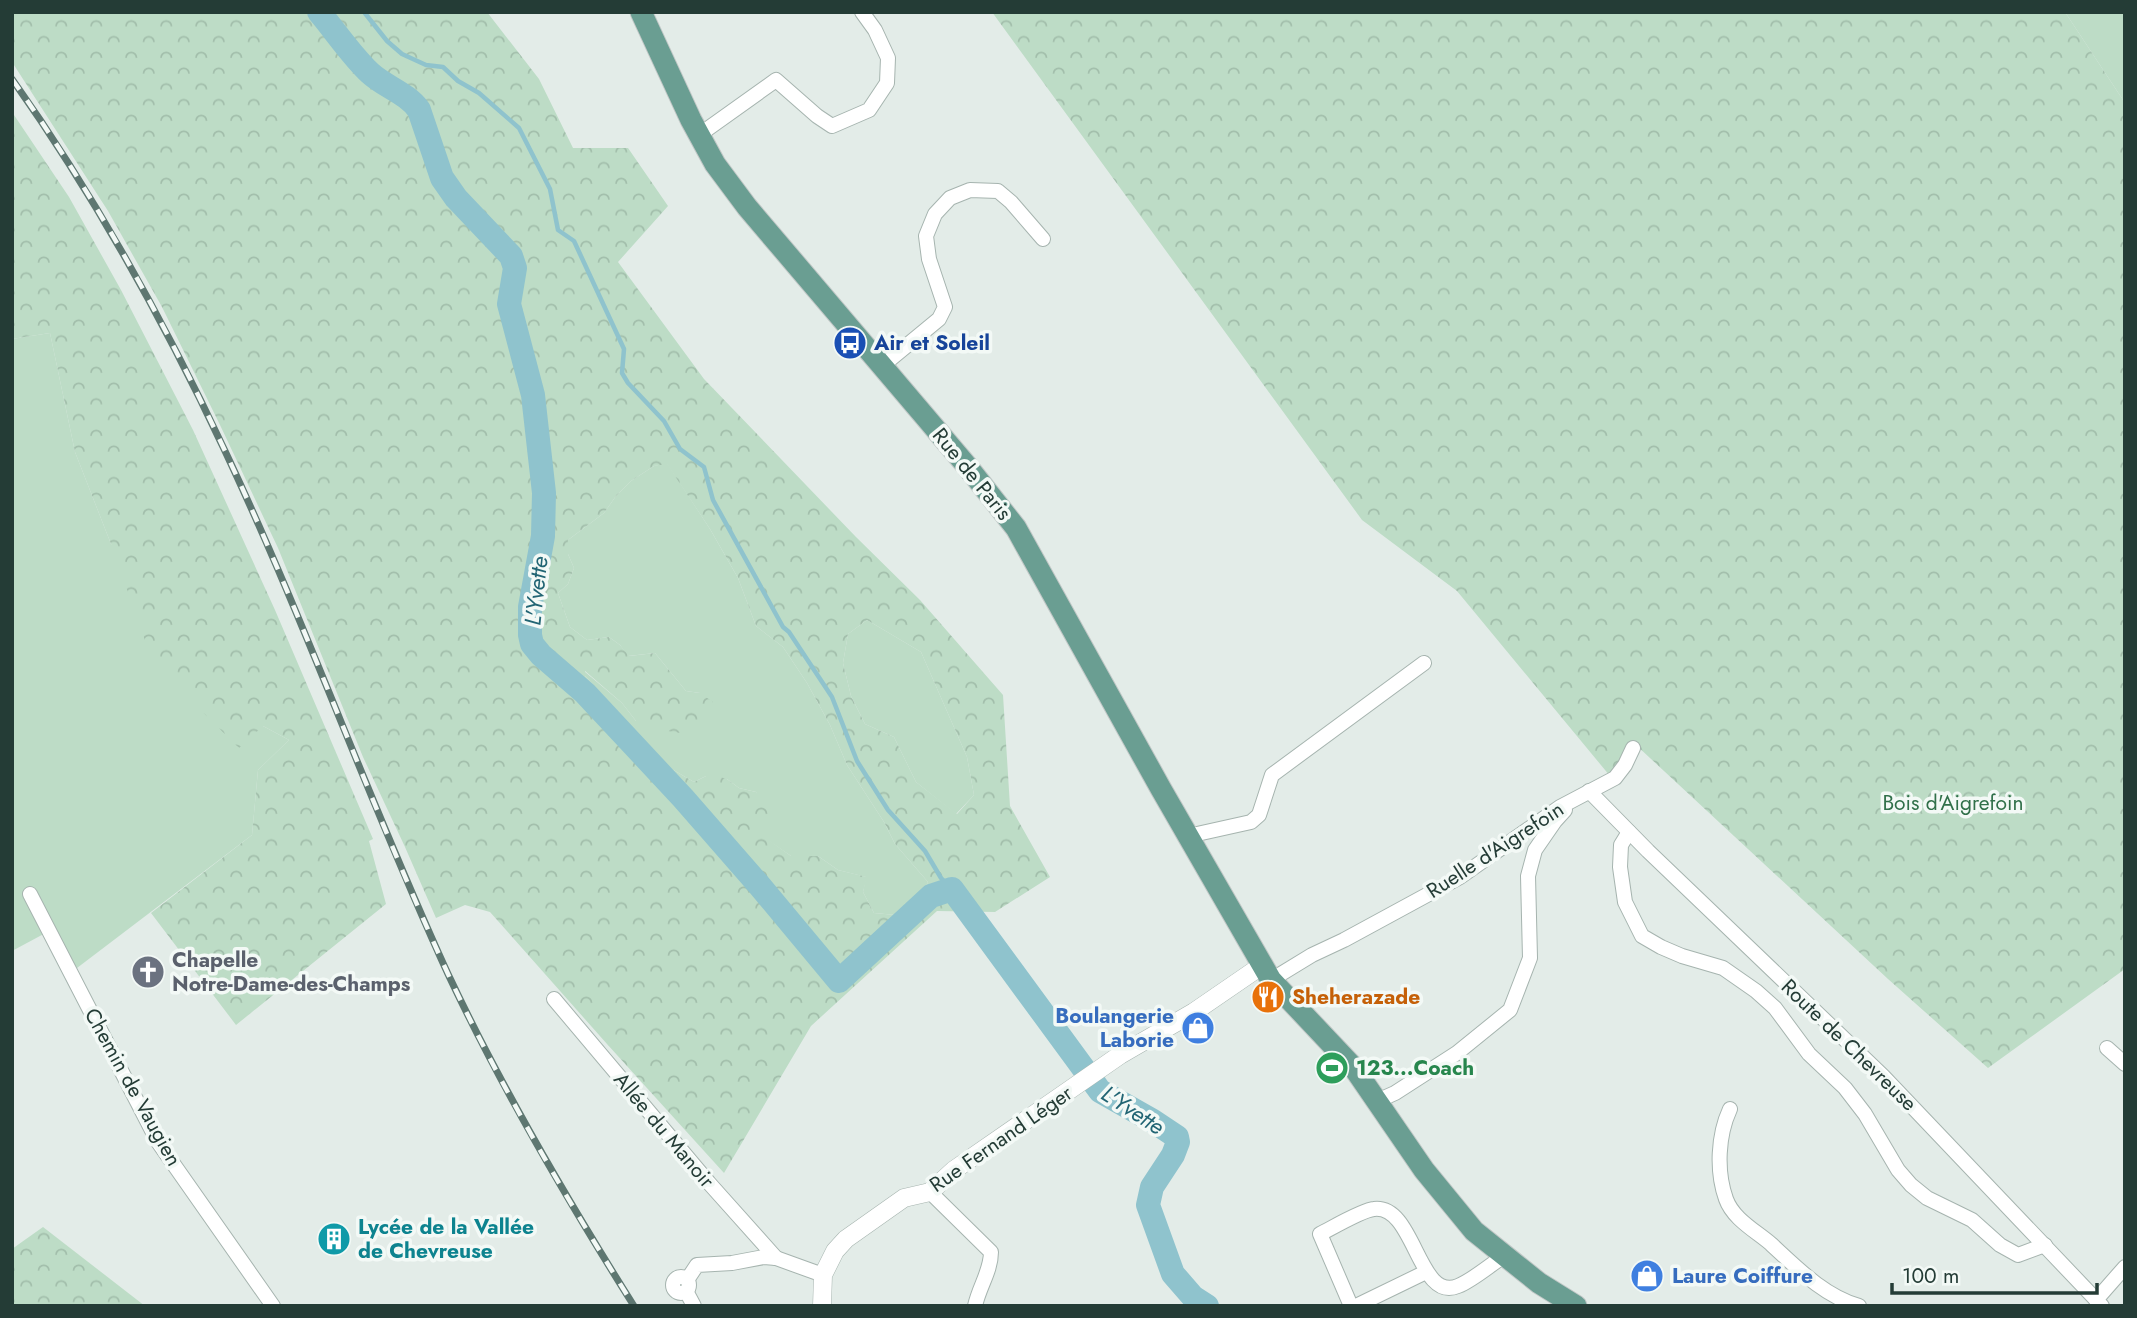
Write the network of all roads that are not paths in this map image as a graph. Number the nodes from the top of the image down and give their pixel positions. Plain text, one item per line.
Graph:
1 (641, 12) edge
2 (862, 12) edge
3 (699, 135) junction
4 (1043, 239) dead end
5 (882, 366) junction
6 (1424, 663) dead end
7 (1633, 748) dead end
8 (1589, 797) junction
9 (1629, 832) junction
10 (1188, 836) junction
11 (30, 894) dead end
12 (1266, 973) junction
13 (554, 999) dead end
14 (2107, 1048) dead end
15 (2125, 1064) edge
16 (1377, 1101) junction
17 (1730, 1109) dead end
18 (930, 1192) junction
19 (2045, 1245) junction
20 (1504, 1256) junction
21 (776, 1258) junction
22 (2125, 1266) edge
23 (1426, 1272) junction
24 (823, 1275) junction
25 (2099, 1303) edge
26 (273, 1306) edge
27 (694, 1306) edge
28 (822, 1306) edge
29 (975, 1306) edge
30 (1353, 1306) edge
31 (1576, 1306) edge
32 (1859, 1306) edge

1 - 3 main road, Rue de Paris
2 - 3 street
3 - 5 main road, Rue de Paris
4 - 5 street
5 - 10 main road, Rue de Paris
6 - 10 street
7 - 8 street, Ruelle d'Aigrefoin
8 - 9 street, Route de Chevreuse
8 - 12 street, Ruelle d'Aigrefoin
8 - 16 street
9 - 19 street, Route de Chevreuse
9 - 19 street
10 - 12 main road, Rue de Paris
11 - 26 street, Chemin de Vaugien
12 - 16 main road, Rue de Paris
12 - 18 street, Rue Fernand Léger
13 - 21 street, Allée du Manoir
14 - 15 street
16 - 20 main road, Rue de Paris
17 - 32 street
18 - 24 street, Rue Fernand Léger
18 - 29 street
19 - 25 street, Route de Chevreuse
20 - 23 street
20 - 31 main road, Rue de Paris
21 - 24 street
21 - 27 street
22 - 25 street
23 - 30 street
23 - 30 street
24 - 28 street, Rue Fernand Léger

